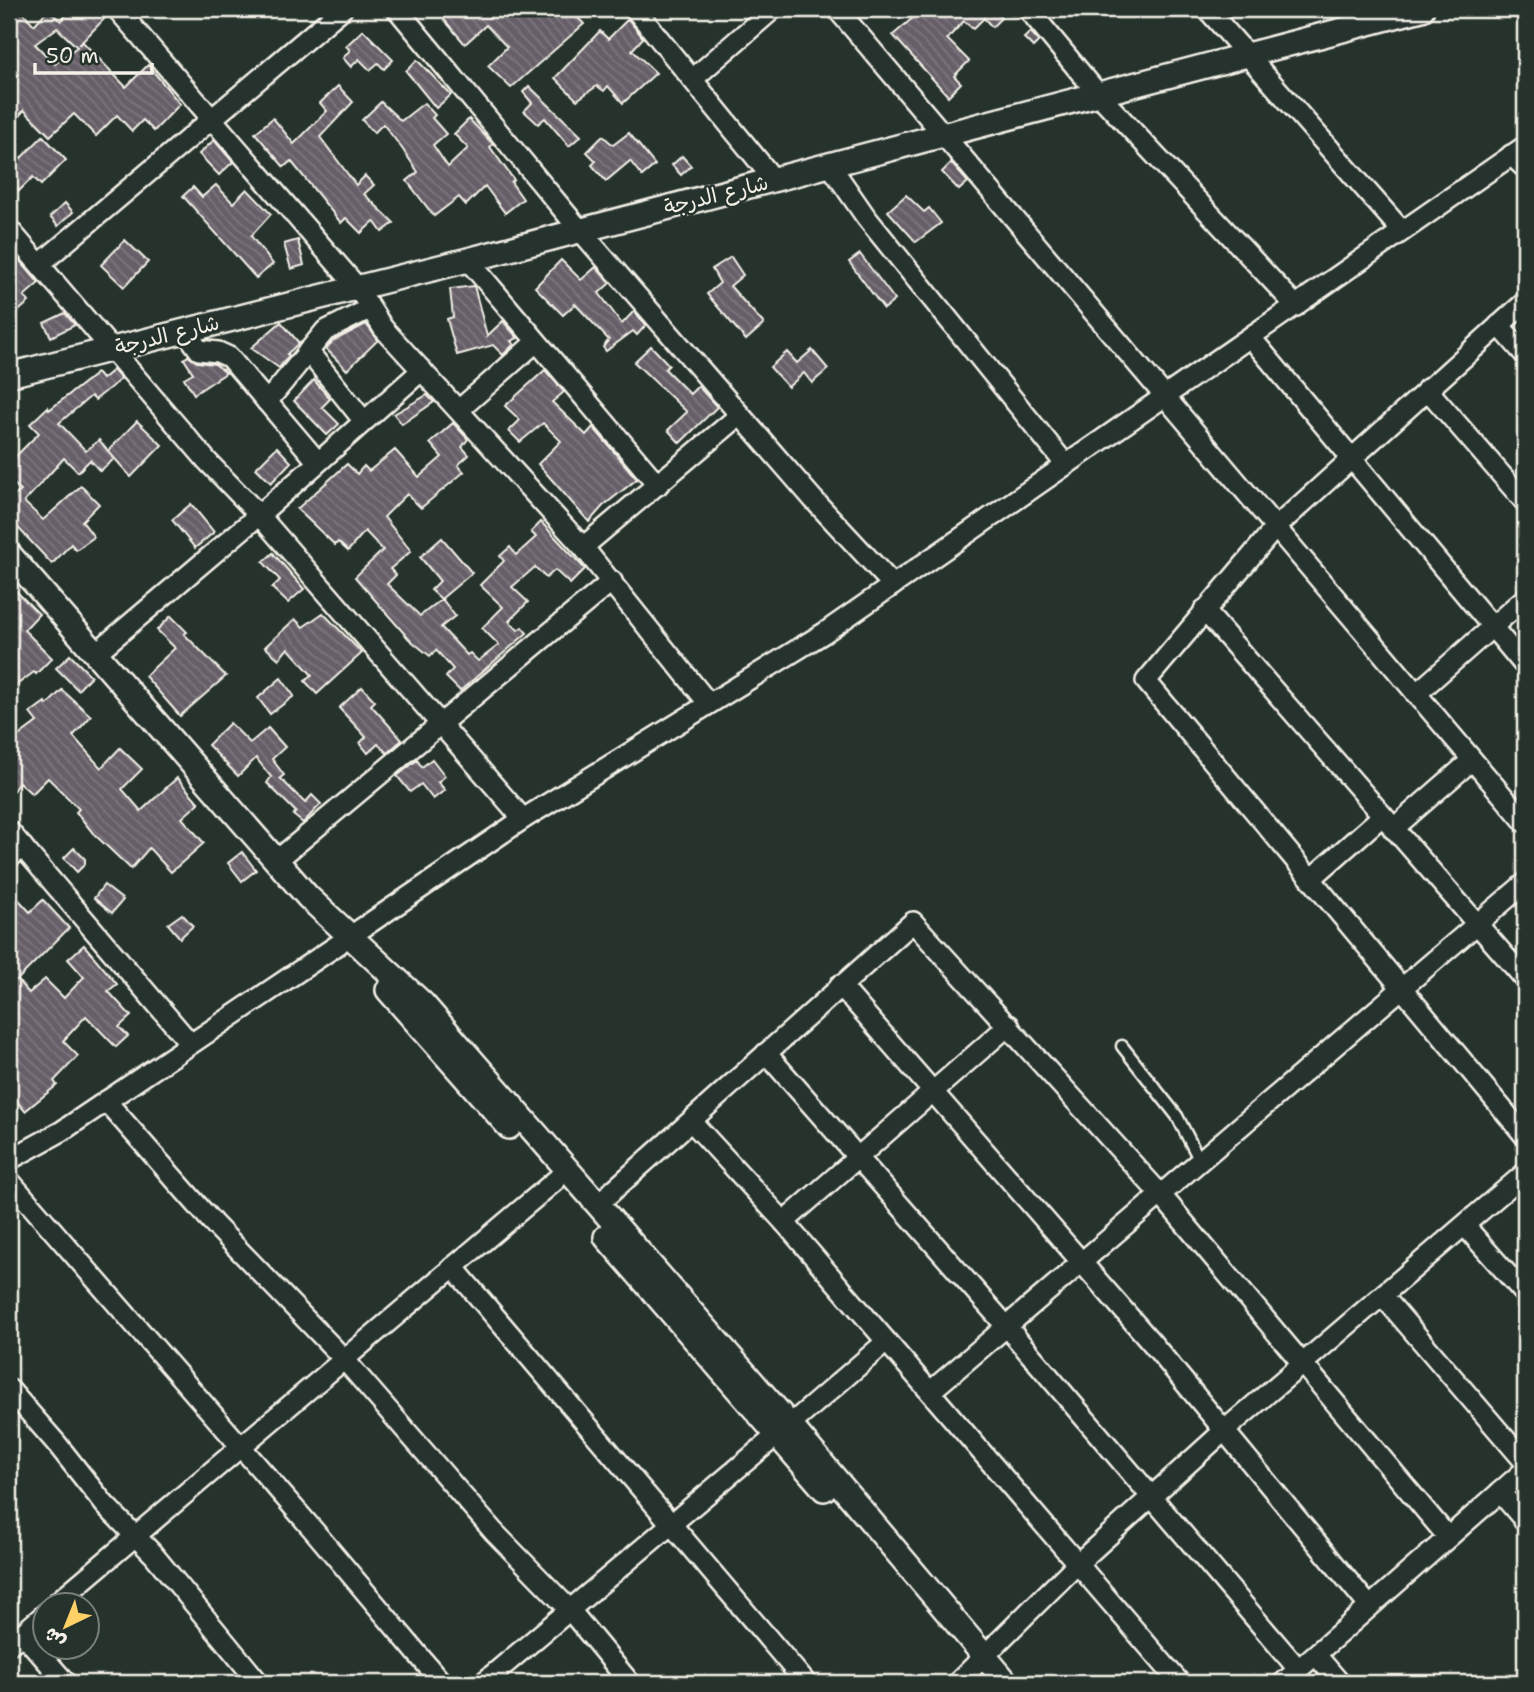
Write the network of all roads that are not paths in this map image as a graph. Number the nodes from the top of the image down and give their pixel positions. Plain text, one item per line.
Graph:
1 (117, 9) edge
2 (342, 9) edge
3 (397, 9) edge
4 (635, 9) edge
5 (772, 9) edge
6 (837, 9) edge
7 (1028, 9) edge
8 (1207, 9) edge
9 (1422, 9) edge
10 (1394, 12) edge
11 (1247, 57) junction
12 (694, 78) junction
13 (1099, 95) junction
14 (214, 120) junction
15 (942, 136) junction
16 (1521, 157) edge
17 (830, 165) junction
18 (775, 180) junction
19 (9, 229) edge
20 (579, 229) junction
21 (1402, 231) junction
22 (468, 260) junction
23 (40, 264) junction
24 (357, 287) junction
25 (1525, 302) edge
26 (1296, 306) junction
27 (369, 309) junction
28 (1499, 325) junction
29 (186, 332) junction
30 (1252, 339) junction
31 (536, 342) junction
32 (113, 349) junction
33 (308, 351) junction
34 (1525, 355) edge
35 (422, 370) junction
36 (9, 375) edge
37 (1427, 389) junction
38 (1164, 397) junction
39 (267, 402) junction
40 (460, 409) junction
41 (740, 415) junction
42 (363, 420) junction
43 (1350, 460) junction
44 (317, 461) junction
45 (1066, 465) junction
46 (658, 485) junction
47 (1525, 502) edge
48 (259, 515) junction
49 (1275, 528) junction
50 (583, 547) junction
51 (10, 564) edge
52 (612, 581) junction
53 (894, 585) junction
54 (1525, 598) edge
55 (1204, 610) junction
56 (1493, 628) junction
57 (96, 653) junction
58 (1525, 666) edge
59 (1416, 694) junction
60 (709, 704) junction
61 (442, 724) junction
62 (1472, 760) junction
63 (523, 819) junction
64 (1525, 822) edge
65 (1387, 823) junction
66 (9, 831) edge
67 (16, 853) edge
68 (276, 861) junction
69 (1312, 878) junction
70 (1525, 883) edge
71 (1479, 924) junction
72 (345, 940) junction
73 (1525, 979) edge
74 (840, 985) junction
75 (1402, 988) junction
76 (1009, 1025) junction
77 (189, 1042) junction
78 (1122, 1046) dead end
79 (765, 1053) junction
80 (933, 1090) junction
81 (106, 1101) junction
82 (692, 1122) junction
83 (1525, 1136) edge
84 (13, 1153) edge
85 (858, 1157) junction
86 (1200, 1161) junction
87 (1525, 1173) edge
88 (556, 1180) junction
89 (9, 1181) edge
90 (1161, 1195) junction
91 (598, 1204) junction
92 (784, 1222) junction
93 (1465, 1226) junction
94 (1082, 1262) junction
95 (453, 1267) junction
96 (1525, 1294) edge
97 (1383, 1296) junction
98 (1007, 1328) junction
99 (886, 1342) junction
100 (342, 1358) junction
101 (1302, 1365) junction
102 (9, 1389) edge
103 (930, 1391) junction
104 (784, 1430) junction
105 (1225, 1430) junction
106 (240, 1445) junction
107 (1525, 1462) edge
108 (1525, 1470) edge
109 (1500, 1492) junction
110 (1152, 1497) junction
111 (1525, 1521) edge
112 (671, 1525) junction
113 (1447, 1536) junction
114 (134, 1537) junction
115 (1076, 1564) junction
116 (72, 1590) edge
117 (1369, 1606) junction
118 (569, 1609) junction
119 (32, 1625) edge
120 (16, 1639) edge
121 (1315, 1656) junction
122 (983, 1669) edge
123 (1299, 1670) junction
124 (66, 1683) edge
125 (259, 1683) edge
126 (442, 1683) edge
127 (483, 1683) edge
128 (630, 1683) edge
129 (806, 1683) edge
130 (957, 1683) edge
131 (1007, 1683) edge
132 (1180, 1683) edge
133 (1283, 1683) edge
134 (1340, 1683) edge

1 - 14 street
2 - 14 street
3 - 20 street
4 - 12 street
5 - 12 street
6 - 15 street
7 - 13 street
8 - 11 street
9 - 10 street, شارع الدرجة
10 - 11 street, شارع الدرجة
11 - 13 street, شارع الدرجة
11 - 21 street
12 - 18 street
13 - 15 street, شارع الدرجة
13 - 26 street
14 - 23 street
14 - 24 street
15 - 17 street, شارع الدرجة
15 - 38 street
16 - 21 street
17 - 18 street, شارع الدرجة
17 - 45 street
18 - 20 street, شارع الدرجة
19 - 23 street
20 - 22 street, شارع الدرجة
20 - 41 street
21 - 26 street
22 - 24 street, شارع الدرجة
22 - 31 street
23 - 32 street
24 - 27 street
24 - 29 street, شارع الدرجة
25 - 28 street
26 - 30 street
27 - 33 street
27 - 35 street
28 - 34 street
28 - 37 street
29 - 32 street, شارع الدرجة
29 - 39 street
30 - 38 street
30 - 43 street
31 - 40 street
31 - 46 street
32 - 36 street, شارع الدرجة
32 - 48 street
33 - 39 street
33 - 42 street
35 - 40 street
35 - 42 street
37 - 43 street
37 - 47 street
38 - 45 street
38 - 49 street
39 - 44 street
40 - 50 street
41 - 46 street
41 - 53 street
42 - 44 street
43 - 49 street
43 - 56 street
44 - 48 street
45 - 53 street
46 - 50 street
48 - 57 street
48 - 61 street
49 - 55 street
49 - 59 street
50 - 52 street
51 - 57 street
51 - 72 street
52 - 60 street
52 - 61 street
53 - 60 street
54 - 56 street
55 - 65 street
55 - 69 street
56 - 58 street
56 - 59 street
57 - 68 street
59 - 62 street
60 - 63 street
61 - 63 street
61 - 68 street
62 - 64 street
62 - 65 street
63 - 72 street
65 - 69 street
65 - 71 street
66 - 67 street
67 - 77 street
68 - 72 street
69 - 75 street
70 - 71 street
71 - 73 street
71 - 75 street
72 - 77 street
72 - 88 street
72 - 91 street
74 - 76 street
74 - 79 street
74 - 80 street
75 - 83 street
75 - 86 street
76 - 80 street
76 - 90 street
77 - 81 street
78 - 86 lane
79 - 82 street
79 - 85 street
80 - 85 street
80 - 94 street
81 - 84 street
81 - 100 street
82 - 91 street
82 - 92 street
85 - 92 street
85 - 98 street
86 - 90 street
87 - 93 street
88 - 95 street
88 - 104 street
89 - 106 street
90 - 94 street
90 - 101 street
91 - 104 street
92 - 99 street
93 - 96 street
93 - 97 street
94 - 98 street
94 - 105 street
95 - 100 street
95 - 112 street
97 - 101 street
97 - 107 street
98 - 103 street
98 - 110 street
99 - 103 street
99 - 104 street
100 - 106 street
100 - 118 street
101 - 105 street
101 - 113 street
102 - 114 street
103 - 115 street
104 - 112 street
104 - 122 street
105 - 110 street
105 - 117 street
106 - 114 street
106 - 126 street
108 - 109 street
109 - 111 street
109 - 113 street
110 - 115 street
110 - 123 street
112 - 118 street
112 - 129 street
113 - 117 street
114 - 116 street
114 - 125 street
115 - 122 street
115 - 132 street
117 - 121 street
118 - 127 street
118 - 128 street
119 - 120 street
120 - 124 street
121 - 123 street
121 - 134 street
122 - 130 street
122 - 131 street
123 - 133 street

